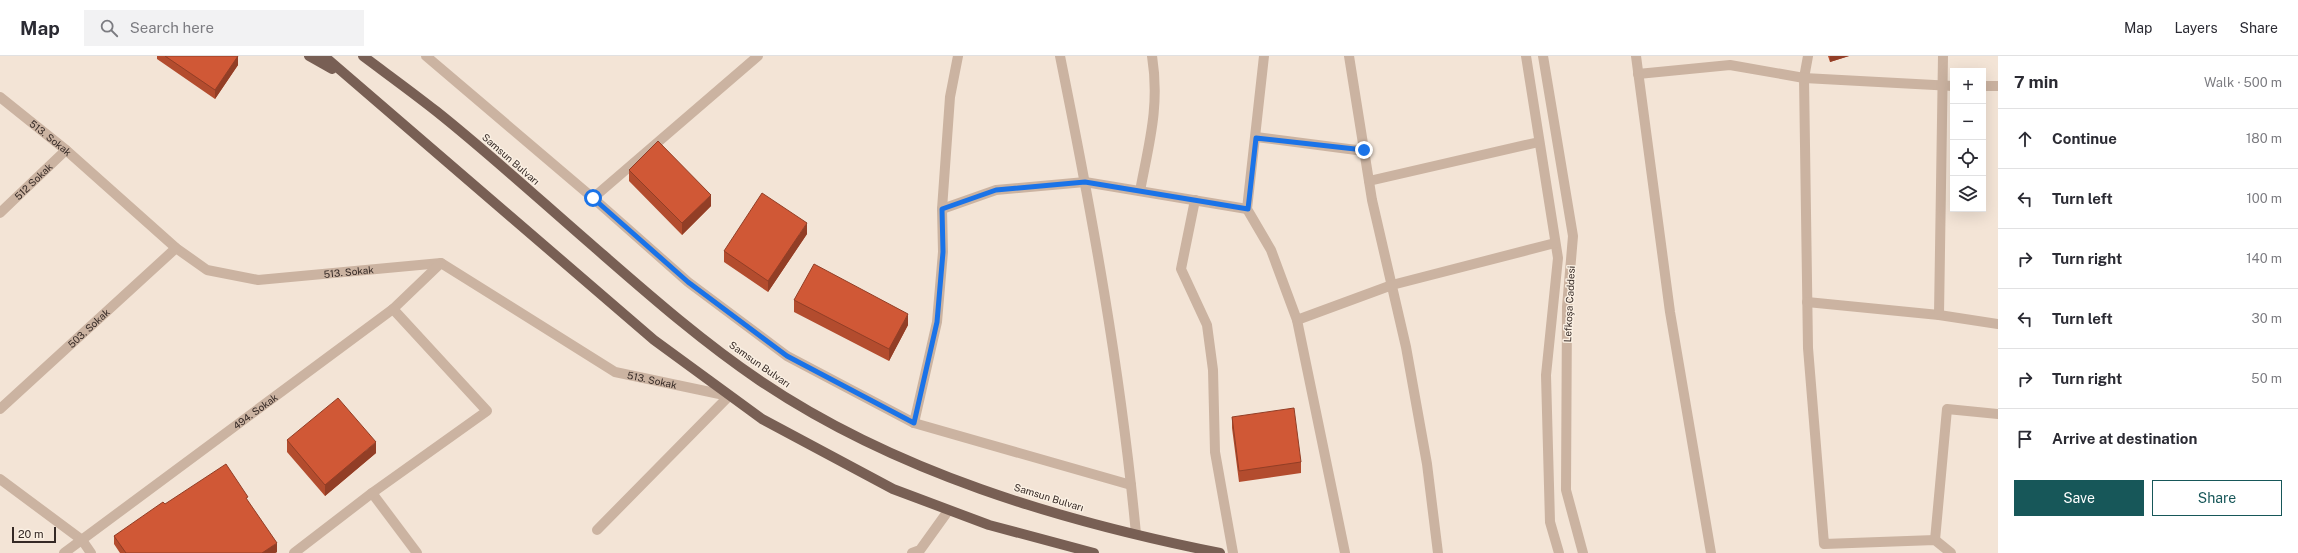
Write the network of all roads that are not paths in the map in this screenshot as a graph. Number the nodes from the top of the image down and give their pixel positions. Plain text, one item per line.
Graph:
1 (309, 56) edge
2 (324, 56) edge
3 (363, 56) edge
4 (426, 56) edge
5 (758, 56) edge
6 (958, 56) edge
7 (1060, 56) edge
8 (1152, 56) edge
9 (1264, 56) edge
10 (1349, 56) edge
11 (1526, 56) edge
12 (1543, 56) edge
13 (1636, 56) edge
14 (1808, 56) edge
15 (1943, 56) edge
16 (1729, 60) edge
17 (1638, 74) junction
18 (1804, 78) junction
19 (355, 82) junction
20 (1942, 86) junction
21 (1950, 86) edge
22 (1986, 86) edge
23 (1998, 86) edge
24 (0, 97) edge
25 (1256, 138) junction
26 (1539, 142) junction
27 (66, 150) junction
28 (1364, 150) junction
29 (1369, 181) junction
30 (1085, 182) junction
31 (1140, 191) junction
32 (593, 198) junction
33 (1195, 200) junction
34 (942, 209) junction
35 (1248, 209) junction
36 (0, 213) edge
37 (1555, 243) junction
38 (176, 248) junction
39 (441, 263) junction
40 (1392, 285) junction
41 (1807, 302) junction
42 (393, 309) junction
43 (1939, 315) junction
44 (1297, 320) junction
45 (1998, 324) edge
46 (728, 396) junction
47 (0, 409) edge
48 (1998, 414) edge
49 (914, 423) junction
50 (0, 479) edge
51 (1131, 485) junction
52 (372, 493) junction
53 (948, 511) junction
54 (597, 530) dead end
55 (1136, 534) junction
56 (82, 540) junction
57 (1935, 540) junction
58 (918, 552) edge
59 (64, 553) edge
60 (91, 553) edge
61 (294, 553) edge
62 (417, 553) edge
63 (1094, 553) edge
64 (1220, 553) edge
65 (1233, 553) edge
66 (1345, 553) edge
67 (1438, 553) edge
68 (1559, 553) edge
69 (1583, 553) edge
70 (1711, 553) edge
71 (1951, 553) edge

1 - 19 main road
2 - 19 main road
3 - 55 main road, Samsun Bulvarı
4 - 32 street
5 - 32 street
6 - 34 street
7 - 30 street
8 - 31 street
9 - 25 street
10 - 28 street
11 - 26 street
12 - 69 street, Lefkoşa Caddesi
13 - 17 street
14 - 18 street
15 - 20 street
16 - 17 street
16 - 18 street
17 - 70 street
18 - 20 street
18 - 41 street
19 - 46 main road
20 - 21 street
20 - 43 street
22 - 23 street
24 - 27 street, 513. Sokak
25 - 28 street
25 - 35 street
26 - 29 street
26 - 37 street
27 - 36 street, 512 Sokak
27 - 38 street, 513. Sokak
28 - 29 street
29 - 40 street
30 - 31 street
30 - 34 street
30 - 51 street
31 - 33 street
32 - 49 street
33 - 35 street
33 - 65 street
34 - 49 street
35 - 44 street
37 - 40 street
37 - 68 street
38 - 39 street, 513. Sokak
38 - 47 street, 503. Sokak
39 - 42 street, 494. Sokak
39 - 46 street, 513. Sokak
40 - 44 street
40 - 67 street
41 - 43 street
41 - 57 street
42 - 52 street
42 - 56 street, 494. Sokak
43 - 45 street
44 - 66 street
46 - 53 main road
46 - 54 street
48 - 57 street
49 - 51 street
50 - 56 street
51 - 55 street
52 - 61 street
52 - 62 street
53 - 58 street
53 - 63 main road
55 - 64 main road, Samsun Bulvarı
56 - 59 street, 494. Sokak
56 - 60 street
57 - 71 street

